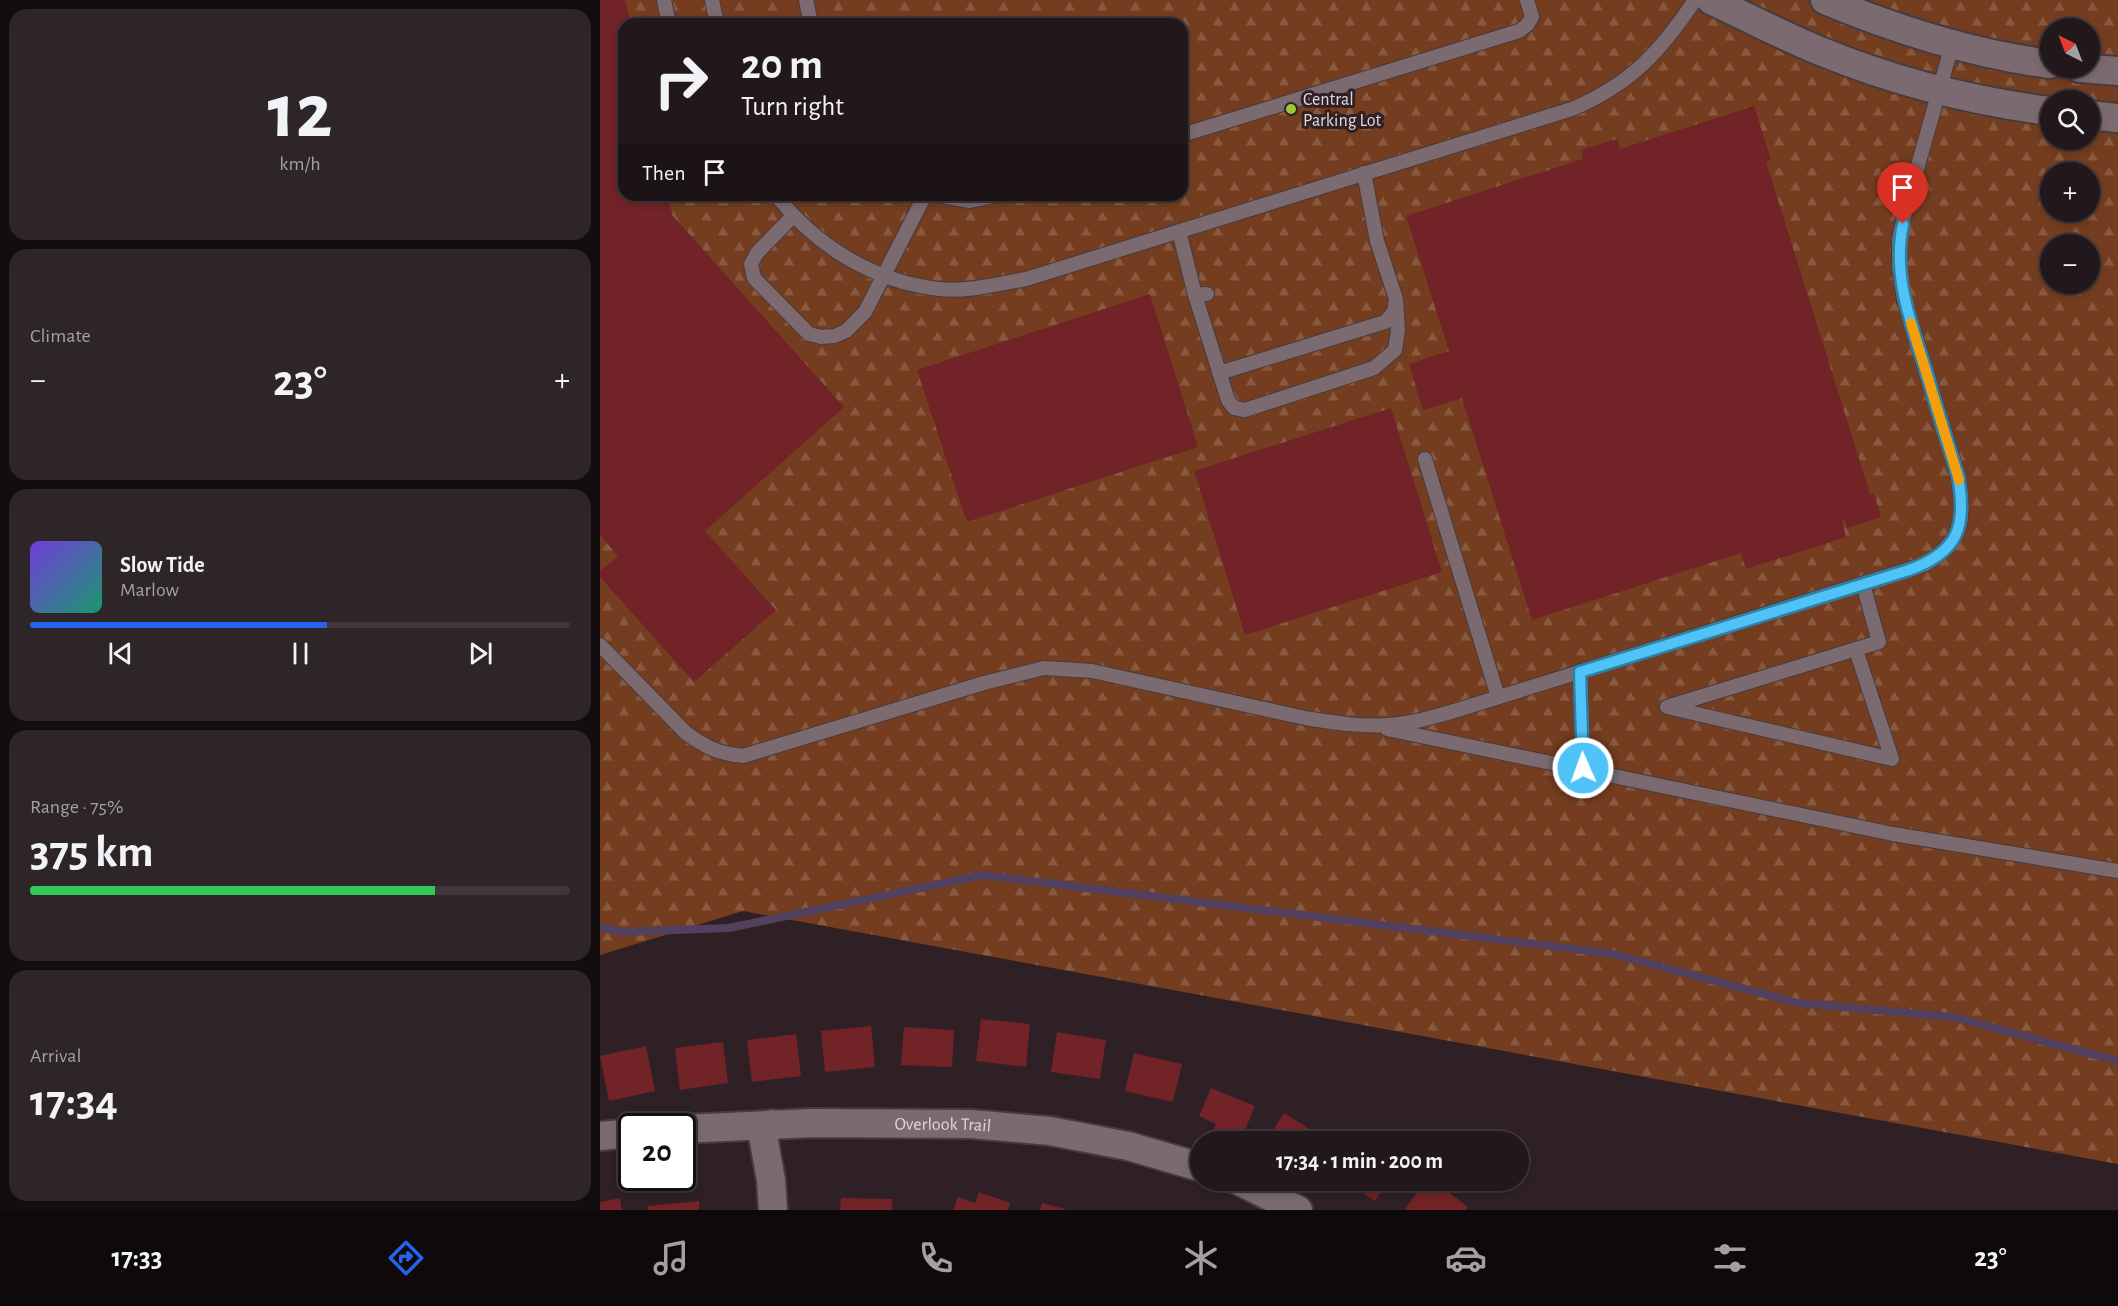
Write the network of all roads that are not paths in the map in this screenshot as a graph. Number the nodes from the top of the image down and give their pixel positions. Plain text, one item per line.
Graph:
1 (664, 0) edge
2 (712, 0) edge
3 (806, 0) edge
4 (1527, 0) edge
5 (1695, 0) edge
6 (1711, 0) edge
7 (1825, 0) edge
8 (668, 18) edge
9 (716, 18) edge
10 (810, 18) edge
11 (1952, 45) junction
12 (2040, 62) edge
13 (2100, 69) edge
14 (2118, 70) edge
15 (1939, 89) junction
16 (2040, 110) edge
17 (2100, 116) edge
18 (2118, 118) edge
19 (1188, 133) edge
20 (1364, 173) junction
21 (781, 201) edge
22 (922, 201) edge
23 (793, 216) junction
24 (1179, 231) junction
25 (883, 275) junction
26 (1396, 299) junction
27 (1219, 373) junction
28 (1425, 459) dead end
29 (1863, 584) junction
30 (600, 645) edge
31 (1856, 650) junction
32 (1580, 672) junction
33 (1498, 697) junction
34 (1368, 725) junction
35 (1583, 768) junction
36 (2118, 870) edge
37 (772, 1124) junction
38 (696, 1128) edge
39 (618, 1134) edge
40 (600, 1136) edge
41 (1190, 1164) edge
42 (1259, 1191) edge
43 (773, 1210) edge
44 (1298, 1210) edge

1 - 8 lane
2 - 9 lane
3 - 10 lane
4 - 19 lane
5 - 20 lane
6 - 15 street
7 - 11 street
11 - 12 street
11 - 15 lane
13 - 14 street
15 - 16 street
15 - 29 lane
17 - 18 street
20 - 24 lane
20 - 26 lane
21 - 23 lane
22 - 25 lane
23 - 25 lane
23 - 25 lane
24 - 25 lane
24 - 27 lane
26 - 27 lane
26 - 27 lane
28 - 33 lane
29 - 31 lane
29 - 32 lane
30 - 34 lane
31 - 31 lane
32 - 33 lane
32 - 35 lane
33 - 34 lane
34 - 35 lane
35 - 36 lane
37 - 38 street, Overlook Trail
37 - 41 street, Overlook Trail
37 - 43 street
39 - 40 street
42 - 44 street

